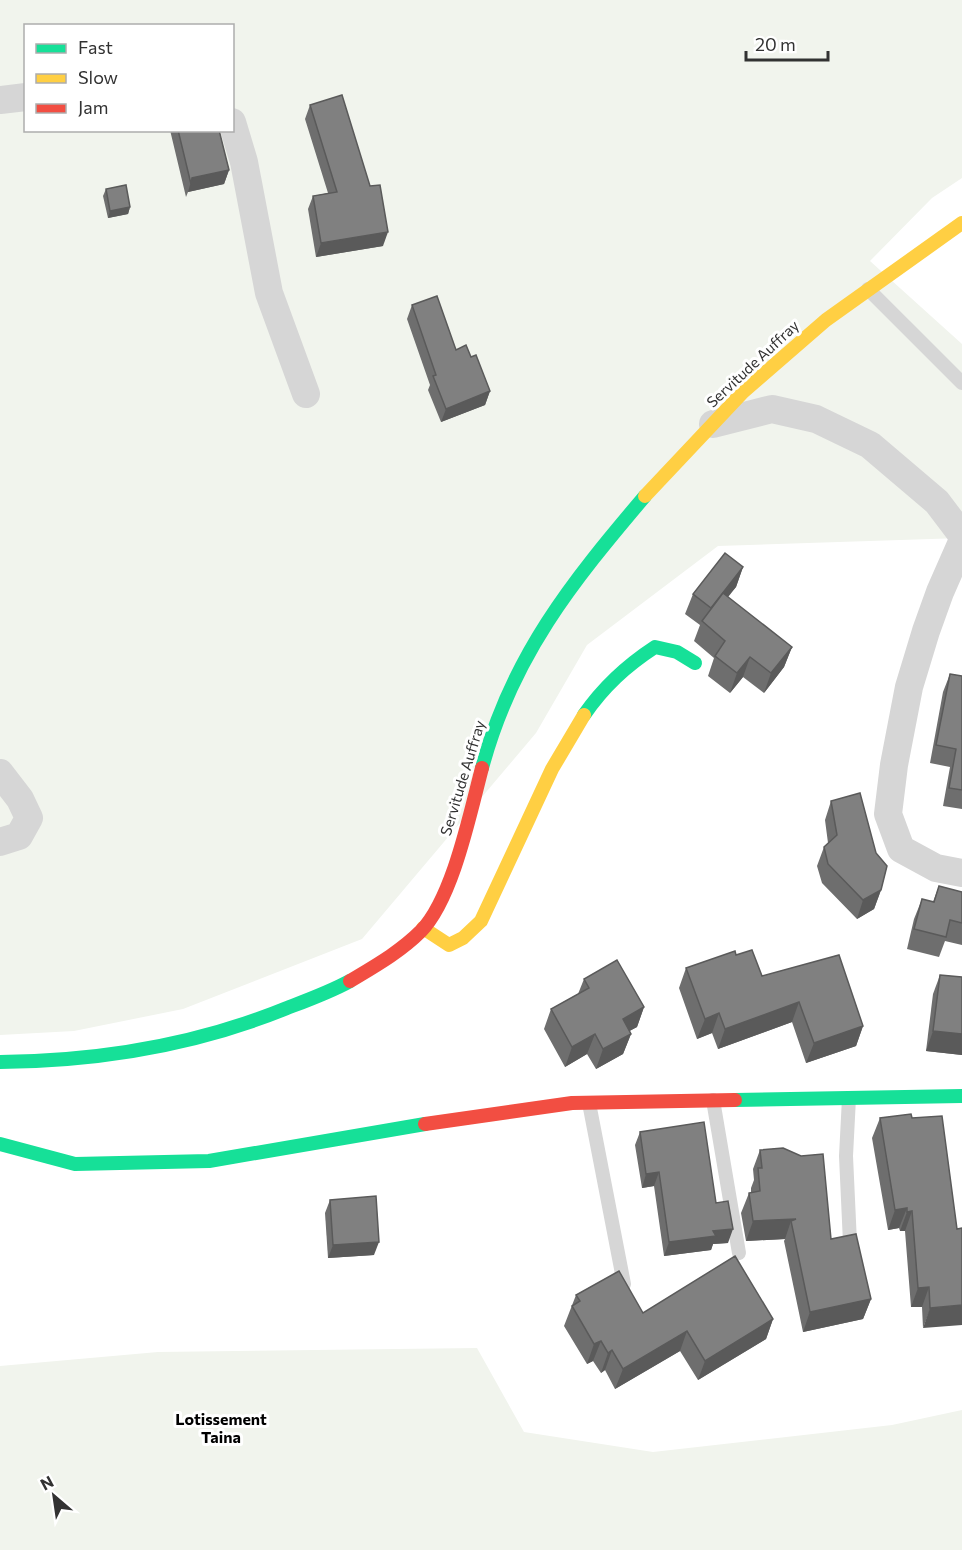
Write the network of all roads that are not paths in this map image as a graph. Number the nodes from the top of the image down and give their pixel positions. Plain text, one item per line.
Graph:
1 (24, 97) edge
2 (0, 100) edge
3 (234, 129) edge
4 (962, 223) edge
5 (868, 289) junction
6 (962, 383) edge
7 (306, 394) dead end
8 (713, 424) junction
9 (962, 536) edge
10 (962, 542) edge
11 (695, 663) dead end
12 (0, 773) edge
13 (0, 842) edge
14 (962, 873) edge
15 (423, 928) junction
16 (0, 1062) edge
17 (962, 1096) edge
18 (849, 1098) junction
19 (713, 1100) junction
20 (589, 1102) junction
21 (0, 1144) edge
22 (850, 1243) edge
23 (738, 1253) dead end
24 (624, 1284) edge

1 - 2 street
3 - 7 street
4 - 5 street, Servitude Auffray
5 - 6 lane
5 - 8 street, Servitude Auffray
8 - 9 street
8 - 15 street, Servitude Auffray
10 - 14 street
11 - 15 street
12 - 13 street
15 - 16 street, Servitude Auffray
17 - 18 street
18 - 19 street
18 - 22 lane
19 - 20 street
19 - 23 lane
20 - 21 street
20 - 24 lane

